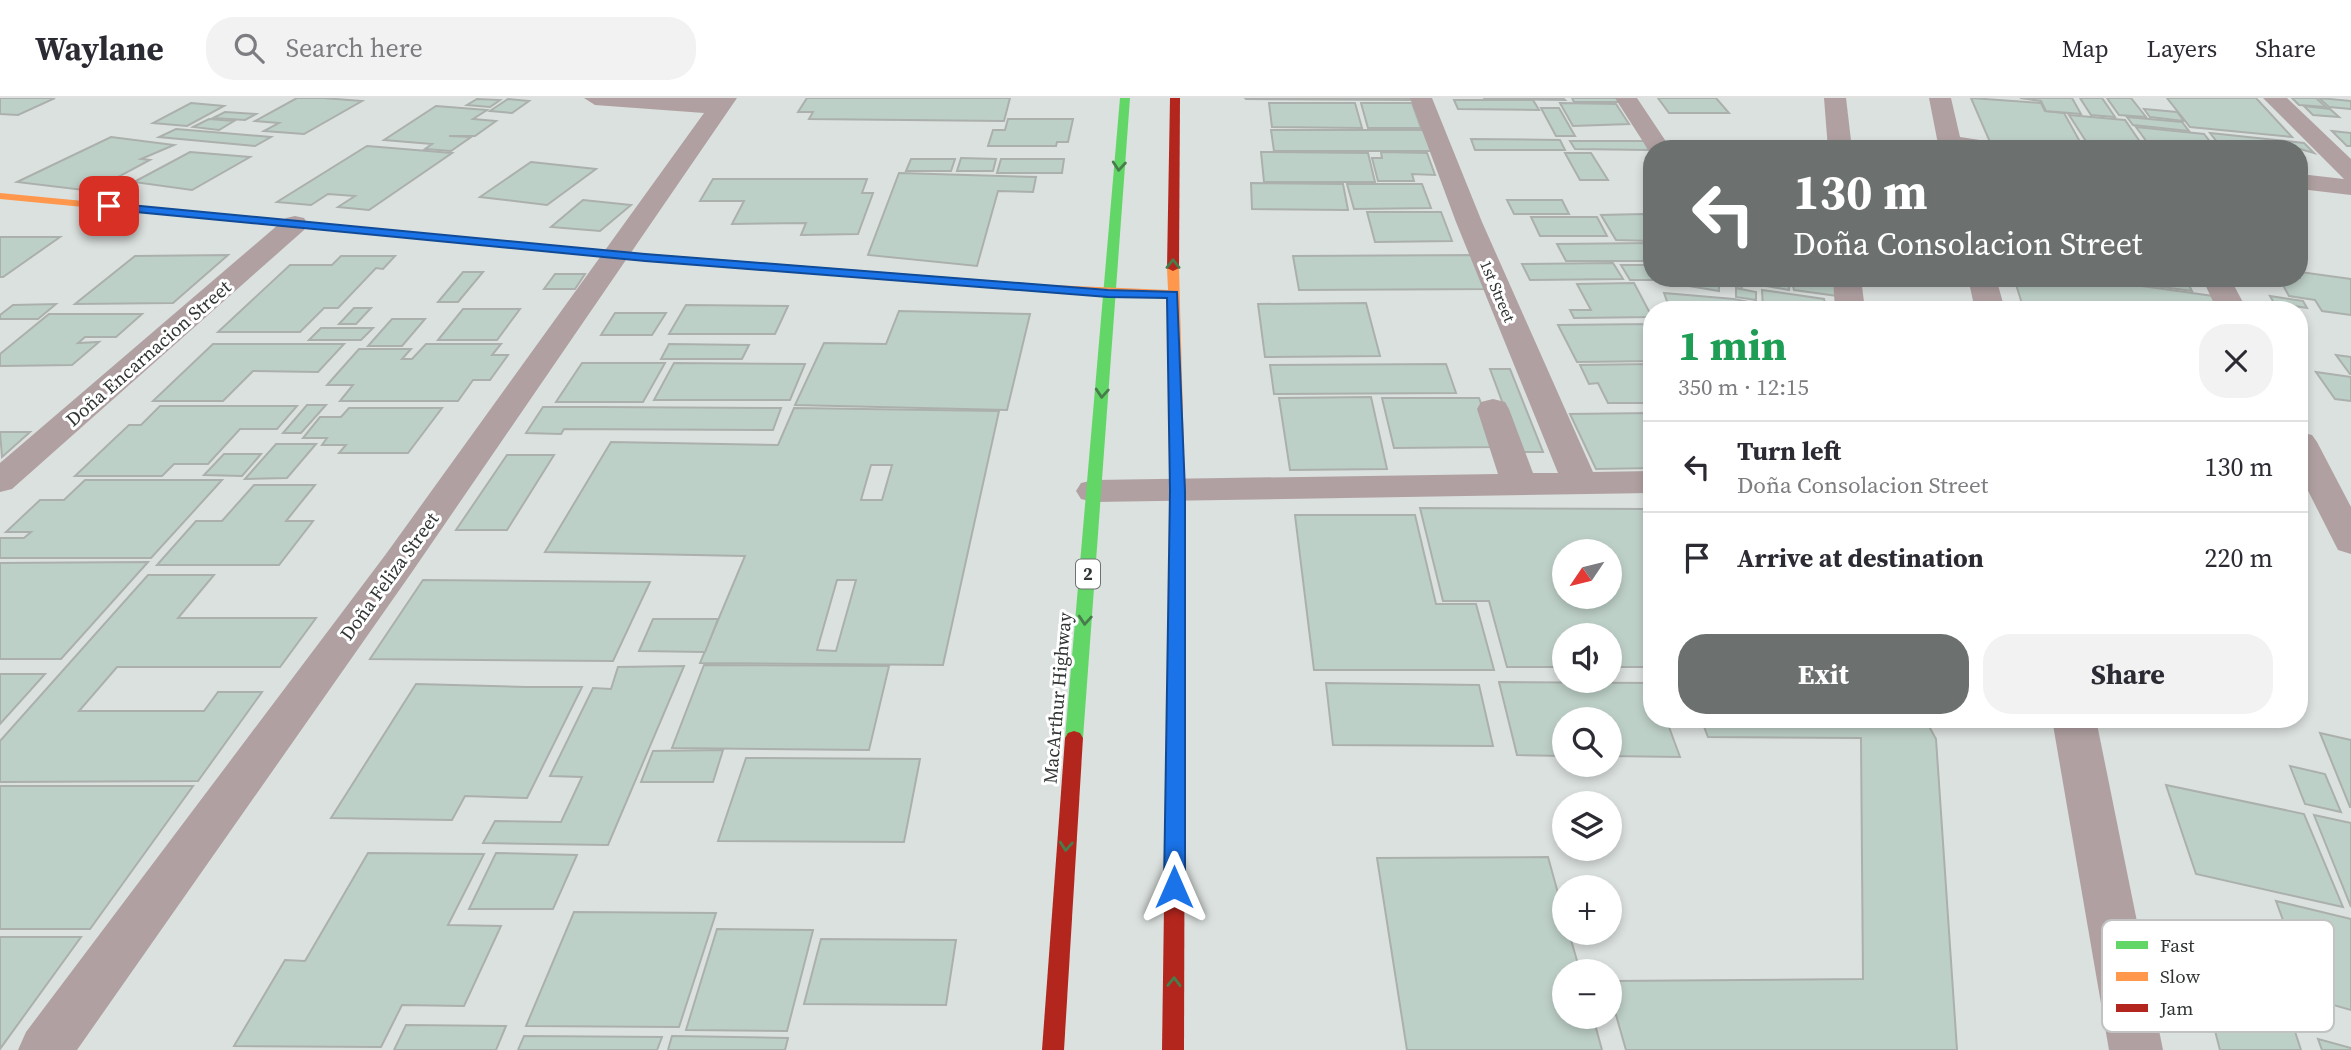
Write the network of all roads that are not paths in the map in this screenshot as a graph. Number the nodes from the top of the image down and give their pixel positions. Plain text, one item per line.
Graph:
1 (595, 98) edge
2 (1125, 98) edge
3 (1175, 98) edge
4 (1421, 98) edge
5 (1626, 98) edge
6 (1835, 98) edge
7 (1940, 98) edge
8 (2274, 98) edge
9 (723, 103) edge
10 (1653, 140) edge
11 (1839, 140) edge
12 (1950, 140) edge
13 (2351, 173) edge
14 (2308, 183) edge
15 (2351, 187) edge
16 (1, 197) edge
17 (295, 224) junction
18 (617, 255) junction
19 (1108, 293) junction
20 (1173, 294) junction
21 (1493, 410) dead end
22 (2308, 458) edge
23 (0, 481) edge
24 (1643, 482) edge
25 (1580, 483) junction
26 (1520, 484) junction
27 (1094, 491) junction
28 (1178, 491) junction
29 (2351, 542) edge
30 (2076, 728) edge
31 (2112, 920) edge
32 (2133, 1032) edge
33 (45, 1050) edge
34 (1053, 1050) edge
35 (1173, 1050) edge
36 (2136, 1050) edge

1 - 9 street
2 -> 19 main road, MacArthur Highway / 2
20 -> 3 main road
4 - 25 street, 1st Street
5 - 10 street
6 - 11 street
7 - 12 street
8 - 13 street
9 - 18 street, Doña Feliza Street
14 - 15 street
16 - 17 main road
17 - 18 main road
17 - 23 street, Doña Encarnacion Street
18 - 19 main road
18 - 33 street, Doña Feliza Street
19 - 20 main road
19 -> 27 main road, MacArthur Highway / 2
20 - 28 main road
21 - 26 street
22 - 29 street
24 - 25 street
25 - 26 street
26 - 28 street
27 - 28 street
27 -> 34 main road, MacArthur Highway / 2
35 -> 28 main road
30 - 31 street
32 - 36 street

